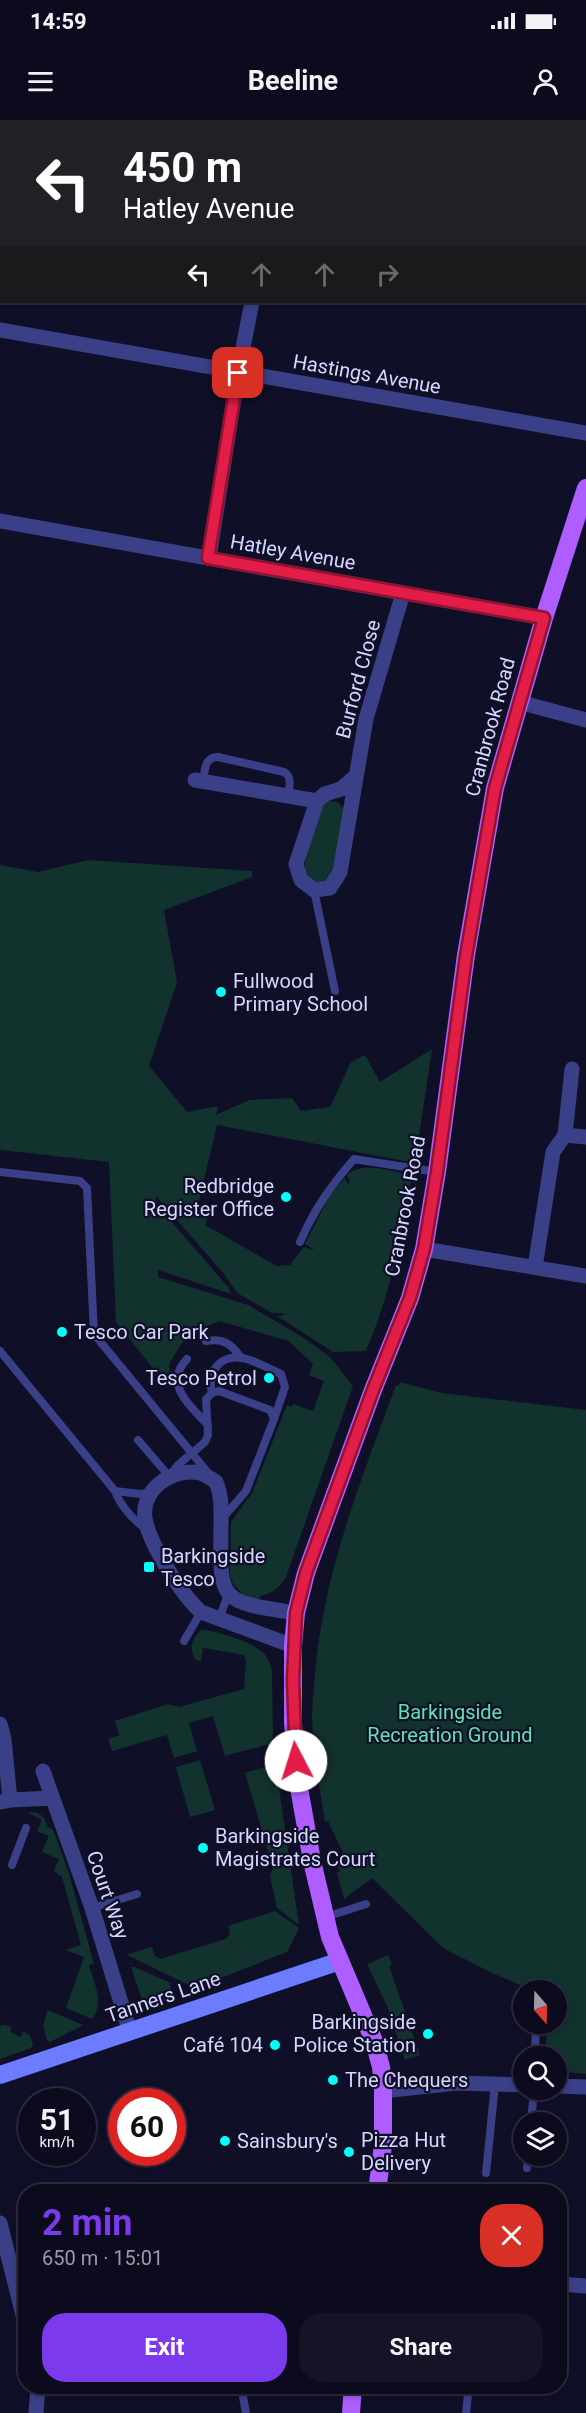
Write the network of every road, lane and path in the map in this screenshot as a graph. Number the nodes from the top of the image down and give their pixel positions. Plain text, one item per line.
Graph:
1 (252, 303) edge
2 (0, 330) edge
3 (238, 373) junction
4 (586, 433) edge
5 (586, 488) edge
6 (0, 521) edge
7 (208, 558) junction
8 (403, 593) junction
9 (544, 618) junction
10 (519, 702) junction
11 (586, 720) edge
12 (356, 776) junction
13 (199, 781) joint
14 (288, 797) junction
15 (317, 801) junction
16 (314, 890) junction
17 (335, 990) dead end
18 (572, 1069) dead end
19 (565, 1135) junction
20 (586, 1137) edge
21 (0, 1172) edge
22 (437, 1172) junction
23 (300, 1242) dead end
24 (424, 1249) junction
25 (535, 1267) junction
26 (586, 1276) edge
27 (206, 1341) dead end
28 (0, 1351) edge
29 (241, 1358) junction
30 (187, 1359) dead end
31 (212, 1393) junction
32 (273, 1419) junction
33 (208, 1425) junction
34 (138, 1440) dead end
35 (192, 1452) junction
36 (169, 1476) junction
37 (216, 1482) junction
38 (115, 1491) junction
39 (150, 1493) junction
40 (221, 1520) junction
41 (148, 1531) junction
42 (228, 1595) junction
43 (201, 1612) junction
44 (296, 1613) junction
45 (219, 1620) junction
46 (184, 1641) dead end
47 (293, 1646) junction
48 (0, 1724) edge
49 (43, 1771) dead end
50 (52, 1798) junction
51 (5, 1801) edge
52 (26, 1828) dead end
53 (12, 1865) dead end
54 (137, 1894) dead end
55 (366, 1904) dead end
56 (92, 1908) junction
57 (325, 1917) junction
58 (340, 1961) junction
59 (130, 2032) junction
60 (0, 2075) edge
61 (495, 2084) junction
62 (513, 2085) edge
63 (567, 2086) edge
64 (586, 2087) edge
65 (383, 2091) junction
66 (527, 2166) edge
67 (527, 2169) dead end
68 (486, 2173) dead end
69 (378, 2184) edge
70 (0, 2223) edge
71 (567, 2285) edge
72 (586, 2286) edge
73 (18, 2295) edge
74 (37, 2394) edge
75 (242, 2394) edge
76 (352, 2394) edge
77 (468, 2394) edge
78 (36, 2413) edge
79 (246, 2413) edge
80 (351, 2413) edge
81 (466, 2413) edge

1 - 3 street
2 - 3 street, Hastings Avenue
3 - 4 street, Hastings Avenue
3 - 7 street
5 - 9 main road, Cranbrook Road
6 - 7 street, Hatley Avenue
7 - 8 street, Hatley Avenue
8 - 9 street, Hatley Avenue
8 - 12 street, Burford Close
9 - 10 main road, Cranbrook Road
10 - 11 street
10 - 22 main road, Cranbrook Road
12 - 15 street
12 - 16 street, Burford Close
13 - 14 street
13 - 14 lane
14 - 15 street
15 - 16 street
16 - 17 lane
18 - 19 street
19 - 20 street
19 - 25 street
21 - 35 lane
22 - 23 lane
22 - 24 main road, Cranbrook Road
24 - 25 street
24 - 44 main road, Cranbrook Road
25 - 26 street
27 - 29 lane
28 - 38 lane
29 - 31 lane
29 - 32 lane
30 - 33 lane
31 - 32 lane
31 - 33 lane
32 - 40 lane
33 - 35 lane
34 - 36 lane
35 - 36 lane
35 - 37 lane
36 - 37 street
36 - 39 street
37 - 40 street
38 - 39 lane
38 - 41 lane
39 - 41 street
40 - 42 street
41 - 43 street
42 - 44 street
42 - 45 lane
43 - 45 street
43 - 46 lane
44 - 47 main road, Cranbrook Road
45 - 47 street
47 - 57 main road, Cranbrook Road
48 - 51 street
49 - 50 street, Court Way
50 - 51 street
50 - 56 street, Court Way
52 - 53 lane
54 - 56 lane
55 - 57 lane
56 - 59 street, Court Way
57 - 58 main road, Cranbrook Road
58 - 59 street, Tanners Lane
58 - 65 main road, Cranbrook Road
59 - 60 street, Tanners Lane
61 - 62 street
61 - 65 street
61 - 68 lane
63 - 64 street
65 - 69 main road, Cranbrook Road
66 - 67 lane
70 - 73 street
71 - 72 street
74 - 78 street
75 - 79 lane
76 - 80 main road
77 - 81 lane

